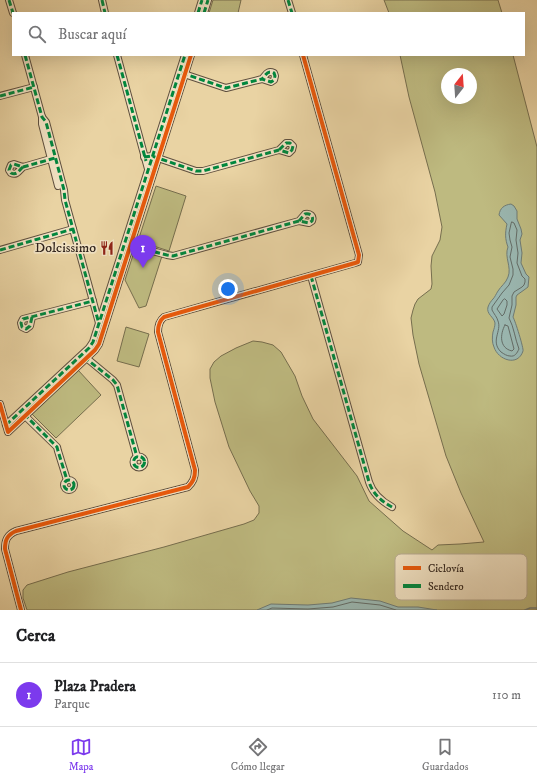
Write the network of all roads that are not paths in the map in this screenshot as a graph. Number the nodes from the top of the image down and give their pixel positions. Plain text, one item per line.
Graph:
1 (9, 0) edge
2 (102, 0) edge
3 (202, 0) edge
4 (208, 0) edge
5 (288, 0) edge
6 (13, 12) edge
7 (105, 12) edge
8 (198, 12) edge
9 (204, 12) edge
10 (292, 12) edge
11 (25, 56) edge
12 (117, 56) edge
13 (184, 56) edge
14 (190, 56) edge
15 (303, 56) edge
16 (182, 73) junction
17 (262, 79) dead end
18 (34, 87) junction
19 (0, 96) edge
20 (279, 150) dead end
21 (144, 157) junction
22 (155, 157) junction
23 (53, 158) junction
24 (23, 167) dead end
25 (148, 170) junction
26 (151, 180) junction
27 (299, 221) dead end
28 (73, 229) junction
29 (127, 244) junction
30 (0, 250) edge
31 (311, 276) junction
32 (92, 301) junction
33 (95, 310) junction
34 (106, 311) junction
35 (32, 317) dead end
36 (99, 324) junction
37 (102, 334) junction
38 (84, 356) junction
39 (0, 404) edge
40 (23, 414) junction
41 (6, 425) junction
42 (137, 457) dead end
43 (68, 480) dead end
44 (392, 507) dead end
45 (21, 610) edge

1 - 6 street
2 - 7 street
3 - 8 street
4 - 9 street
5 - 10 street
11 - 18 street
12 - 21 street
13 - 16 street
14 - 16 street
15 - 31 street
16 - 17 street
16 - 22 street
18 - 19 street
18 - 23 street
20 - 22 street
21 - 22 street
21 - 25 street
22 - 25 street
22 - 26 street
23 - 24 street
23 - 28 street
25 - 26 street
25 - 29 street
26 - 29 street
27 - 29 street
28 - 30 street
28 - 32 street
29 - 34 street
31 - 44 street
31 - 45 street
32 - 33 street
32 - 35 street
33 - 34 street
33 - 36 street
34 - 36 street
34 - 37 street
36 - 37 street
36 - 38 street
37 - 38 street
38 - 40 street
38 - 42 street
39 - 41 street
40 - 41 street
40 - 41 street
40 - 43 street

